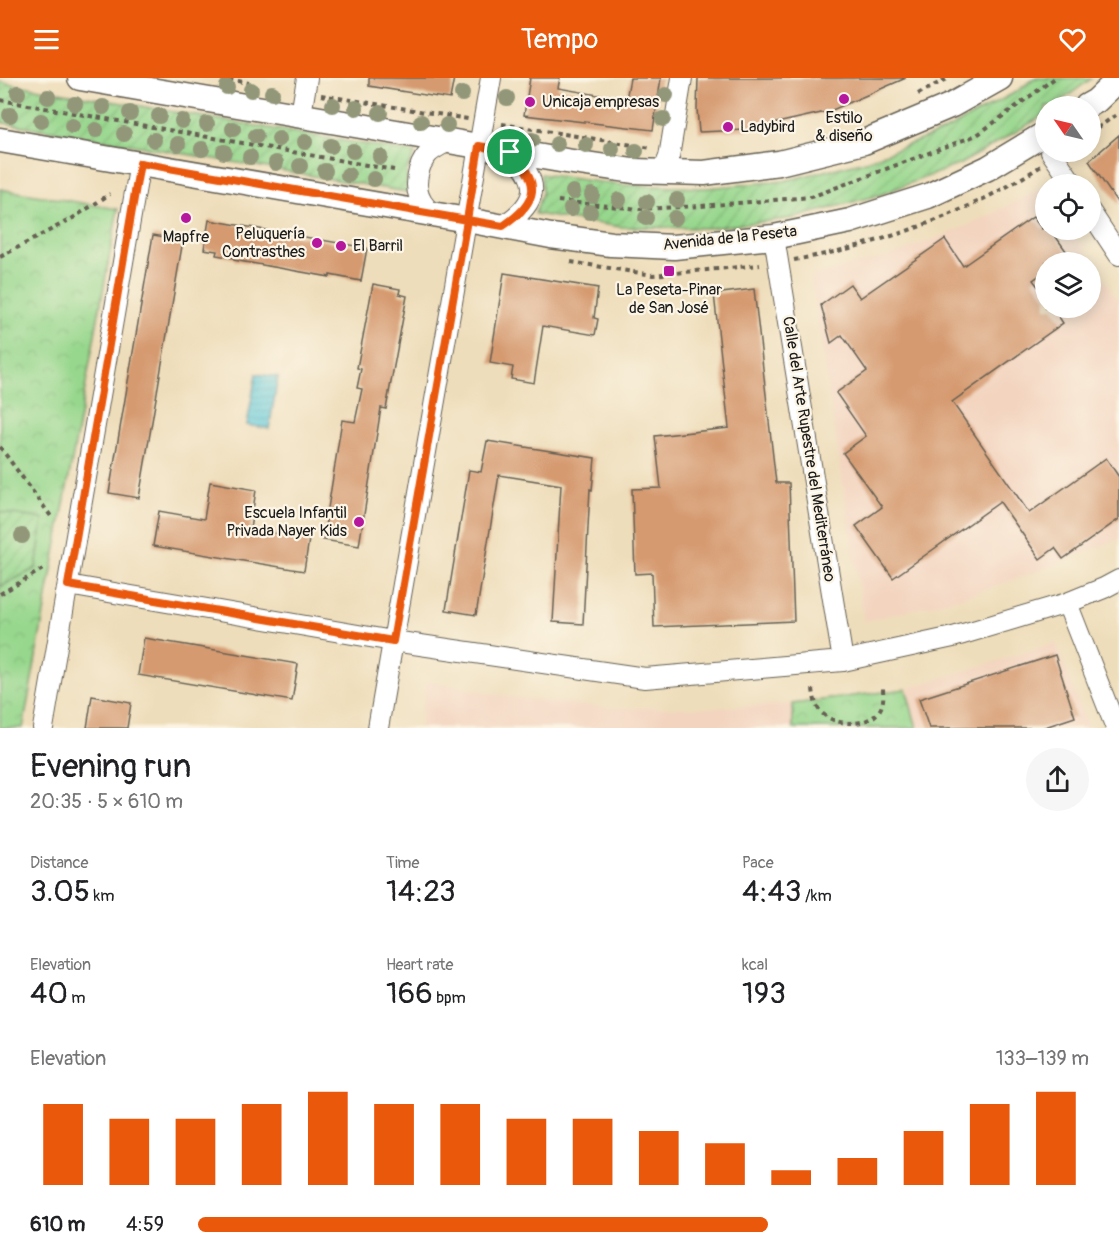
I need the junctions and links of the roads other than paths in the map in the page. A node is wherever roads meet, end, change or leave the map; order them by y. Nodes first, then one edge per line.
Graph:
1 (80, 78) edge
2 (491, 78) edge
3 (682, 78) edge
4 (1000, 78) edge
5 (1119, 79) edge
6 (304, 95) edge
7 (1101, 96) edge
8 (0, 140) edge
9 (448, 141) junction
10 (479, 146) junction
11 (1035, 146) edge
12 (510, 152) junction
13 (661, 160) junction
14 (140, 163) junction
15 (431, 214) junction
16 (467, 220) junction
17 (503, 226) junction
18 (1101, 228) edge
19 (774, 237) junction
20 (1119, 255) edge
21 (1119, 580) edge
22 (68, 585) junction
23 (1067, 603) junction
24 (393, 641) junction
25 (843, 661) junction
26 (44, 728) edge
27 (378, 728) edge
28 (1116, 728) edge

1 - 6 street
2 - 10 street
3 - 13 street
4 - 13 street
5 - 7 street
6 - 9 street
8 - 14 street, Avenida de la Peseta
9 - 10 street
9 - 15 street
10 - 12 street
10 - 16 street
11 - 19 street, Avenida de la Peseta
12 - 13 street
12 - 17 street
14 - 15 street, Avenida de la Peseta
14 - 22 street
15 - 16 street, Avenida de la Peseta
16 - 17 street, Avenida de la Peseta
16 - 24 street
17 - 19 street, Avenida de la Peseta
18 - 20 street
19 - 25 street, Calle del Arte Rupestre del Mediterráneo
21 - 23 street
22 - 24 street
22 - 26 street
23 - 25 street
23 - 28 street
24 - 25 street
24 - 27 street

